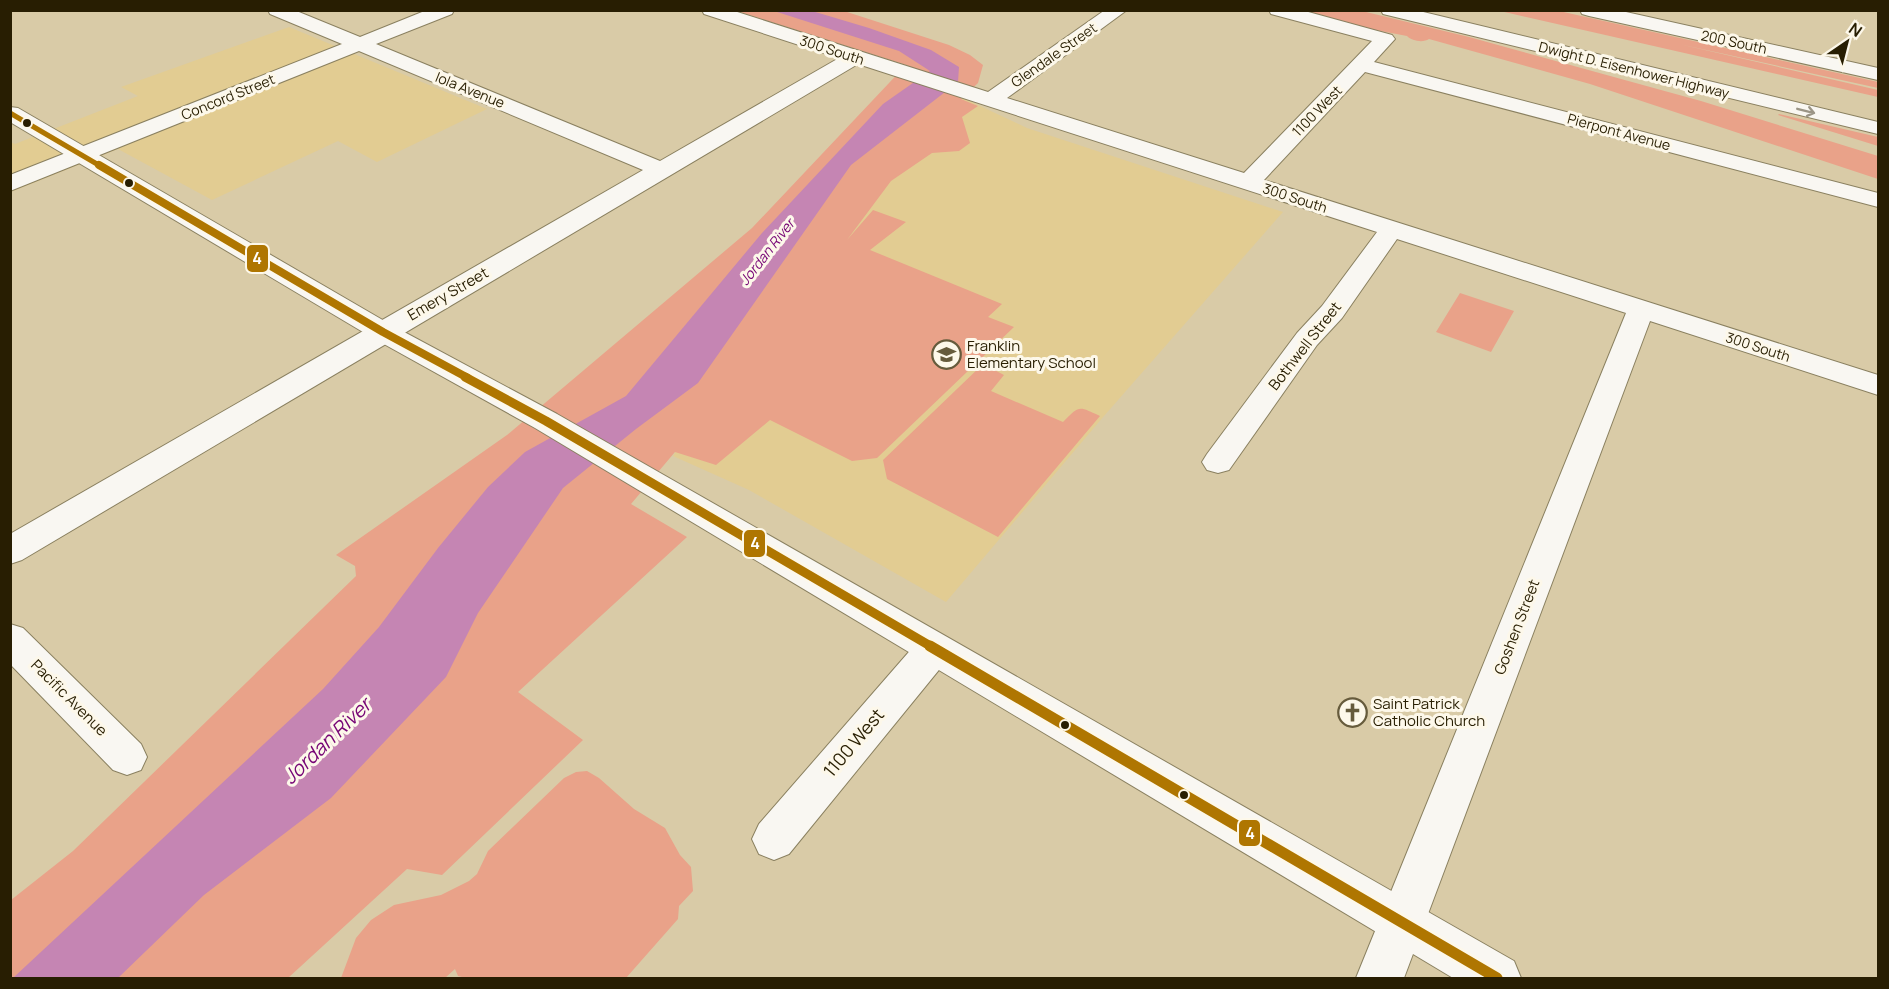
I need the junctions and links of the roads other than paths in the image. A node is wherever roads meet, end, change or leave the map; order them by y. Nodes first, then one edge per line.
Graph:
1 (277, 10) edge
2 (445, 10) edge
3 (711, 10) edge
4 (1118, 10) edge
5 (1278, 10) edge
6 (1390, 10) edge
7 (1589, 10) edge
8 (1460, 20) edge
9 (360, 45) junction
10 (855, 57) junction
11 (1360, 65) junction
12 (1878, 75) edge
13 (991, 100) junction
14 (1878, 110) edge
15 (10, 113) edge
16 (1878, 128) edge
17 (1846, 140) dead end
18 (82, 155) junction
19 (662, 170) junction
20 (1248, 183) junction
21 (10, 184) edge
22 (1878, 200) edge
23 (1392, 229) junction
24 (1641, 309) junction
25 (383, 332) junction
26 (1878, 385) edge
27 (1218, 462) dead end
28 (10, 551) edge
29 (10, 639) edge
30 (934, 649) junction
31 (127, 757) dead end
32 (774, 839) dead end
33 (1402, 923) junction
34 (1380, 978) edge
35 (1497, 978) edge

1 - 9 main road, Iola Avenue
2 - 9 main road, Concord Street
3 - 10 main road, 300 South
4 - 13 main road, Glendale Street
5 - 11 main road, 1100 West
6 - 8 main road, Dwight D. Eisenhower Highway
7 - 12 main road, 200 South
8 - 14 main road, Dwight D. Eisenhower Highway
8 -> 16 main road, Dwight D. Eisenhower Highway
8 - 17 main road
9 - 18 main road, Concord Street
9 - 19 main road, Iola Avenue
10 - 13 main road, 300 South
10 - 19 main road, Emery Street
11 - 20 main road, 1100 West
11 - 22 main road, Pierpont Avenue
13 - 20 main road, 300 South
15 - 18 main road
18 - 21 main road, Concord Street
18 - 25 main road
19 - 25 main road, Emery Street
20 - 23 main road, 300 South
23 - 24 main road, 300 South
23 - 27 main road, Bothwell Street
24 - 26 main road, 300 South
24 - 33 main road, Goshen Street
25 - 28 main road, Emery Street
25 - 30 main road
29 - 31 main road, Pacific Avenue
30 - 32 main road, 1100 West
30 - 33 main road
33 - 34 main road, Goshen Street
33 - 35 main road

